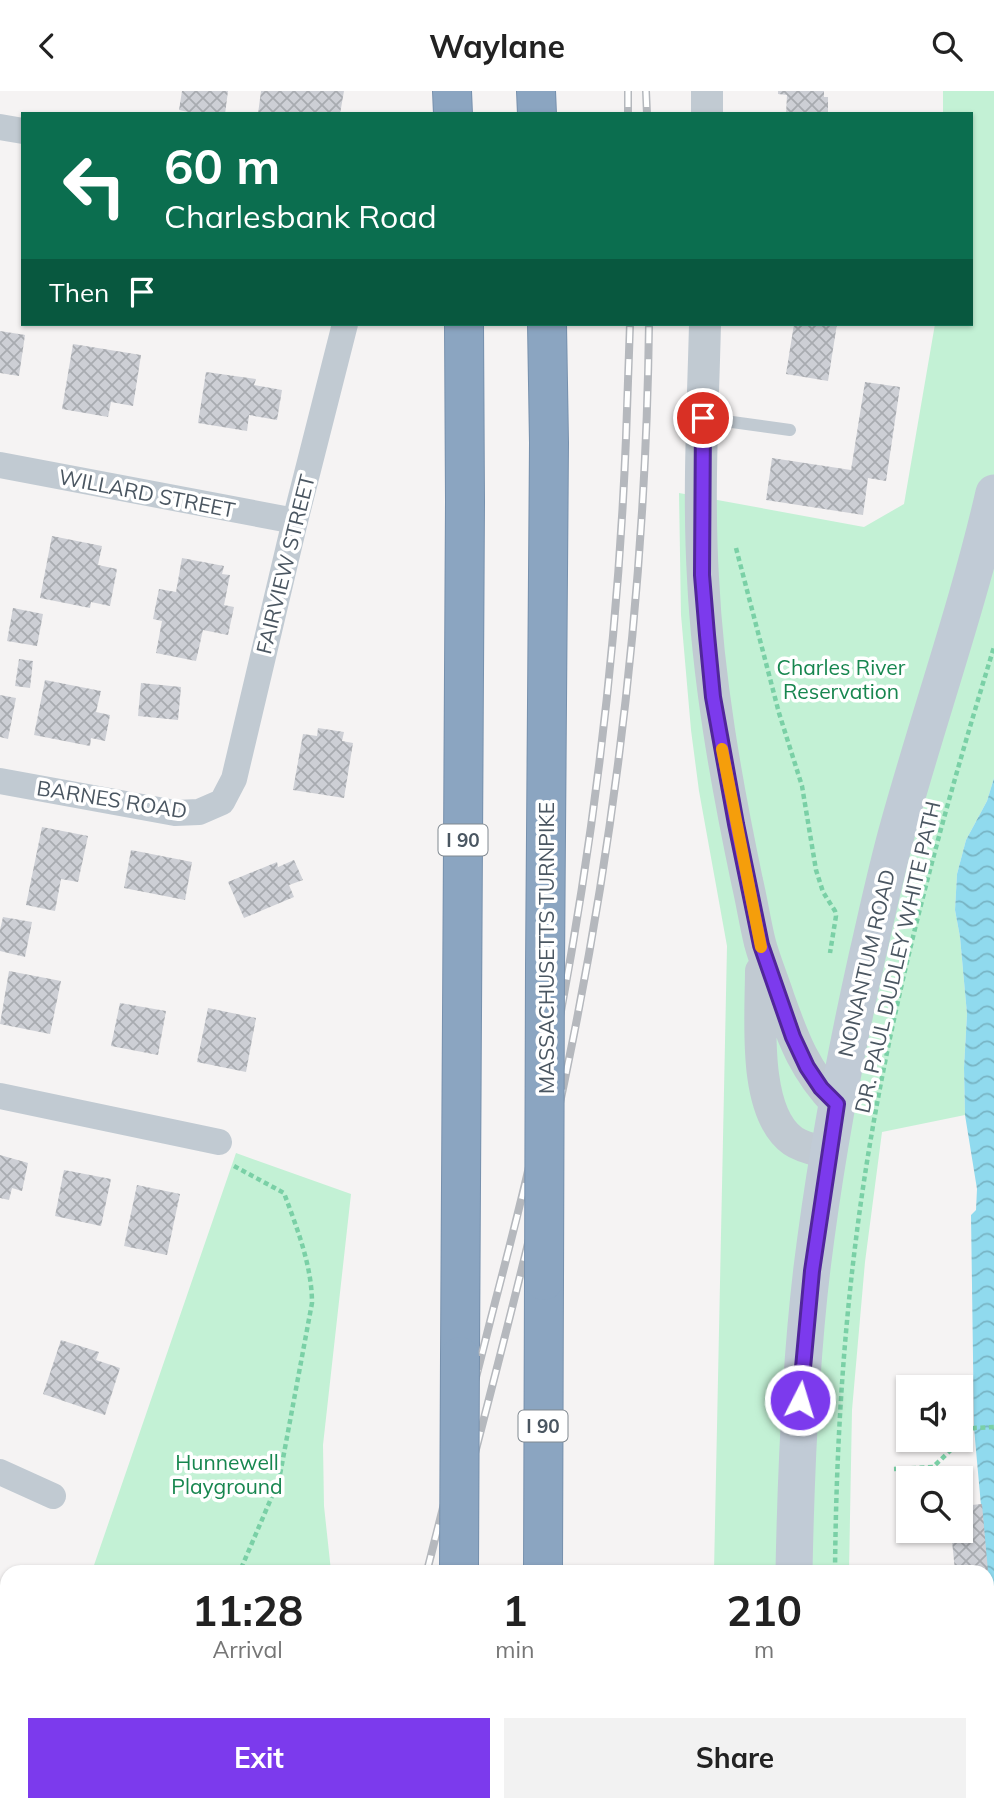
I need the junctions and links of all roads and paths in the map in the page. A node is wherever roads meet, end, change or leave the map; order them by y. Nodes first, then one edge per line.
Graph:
1 (452, 91) edge
2 (707, 91) edge
3 (453, 112) edge
4 (707, 112) edge
5 (0, 127) edge
6 (21, 131) edge
7 (344, 326) edge
8 (464, 326) edge
9 (547, 326) edge
10 (705, 326) edge
11 (703, 418) junction
12 (790, 430) dead end
13 (0, 465) edge
14 (994, 493) edge
15 (295, 521) junction
16 (734, 542) dead end
17 (994, 647) edge
18 (0, 781) edge
19 (222, 802) joint
20 (761, 945) junction
21 (829, 956) dead end
22 (0, 1096) edge
23 (837, 1104) junction
24 (226, 1153) joint
25 (828, 1153) junction
26 (994, 1427) edge
27 (894, 1469) dead end
28 (0, 1472) edge
29 (53, 1496) dead end
30 (243, 1565) edge
31 (459, 1565) edge
32 (543, 1565) edge
33 (794, 1565) edge
34 (835, 1565) edge

1 - 3 highway
2 - 4 street
5 - 6 street
7 - 15 street, FAIRVIEW STREET
8 - 31 highway, I 90, bridge
9 - 32 highway, MASSACHUSETTS TURNPIKE / I 90, bridge
10 - 11 street
11 - 12 lane
11 - 20 street
13 - 15 street, WILLARD STREET
14 - 23 main road, NONANTUM ROAD
15 - 19 street, FAIRVIEW STREET
16 - 21 path
17 - 34 path, DR. PAUL DUDLEY WHITE PATH
18 - 19 street, BARNES ROAD
20 - 23 street
20 - 25 street
22 - 24 street
23 - 25 main road, NONANTUM ROAD
24 - 30 path
25 - 33 main road, NONANTUM ROAD
26 - 27 path
28 - 29 street

